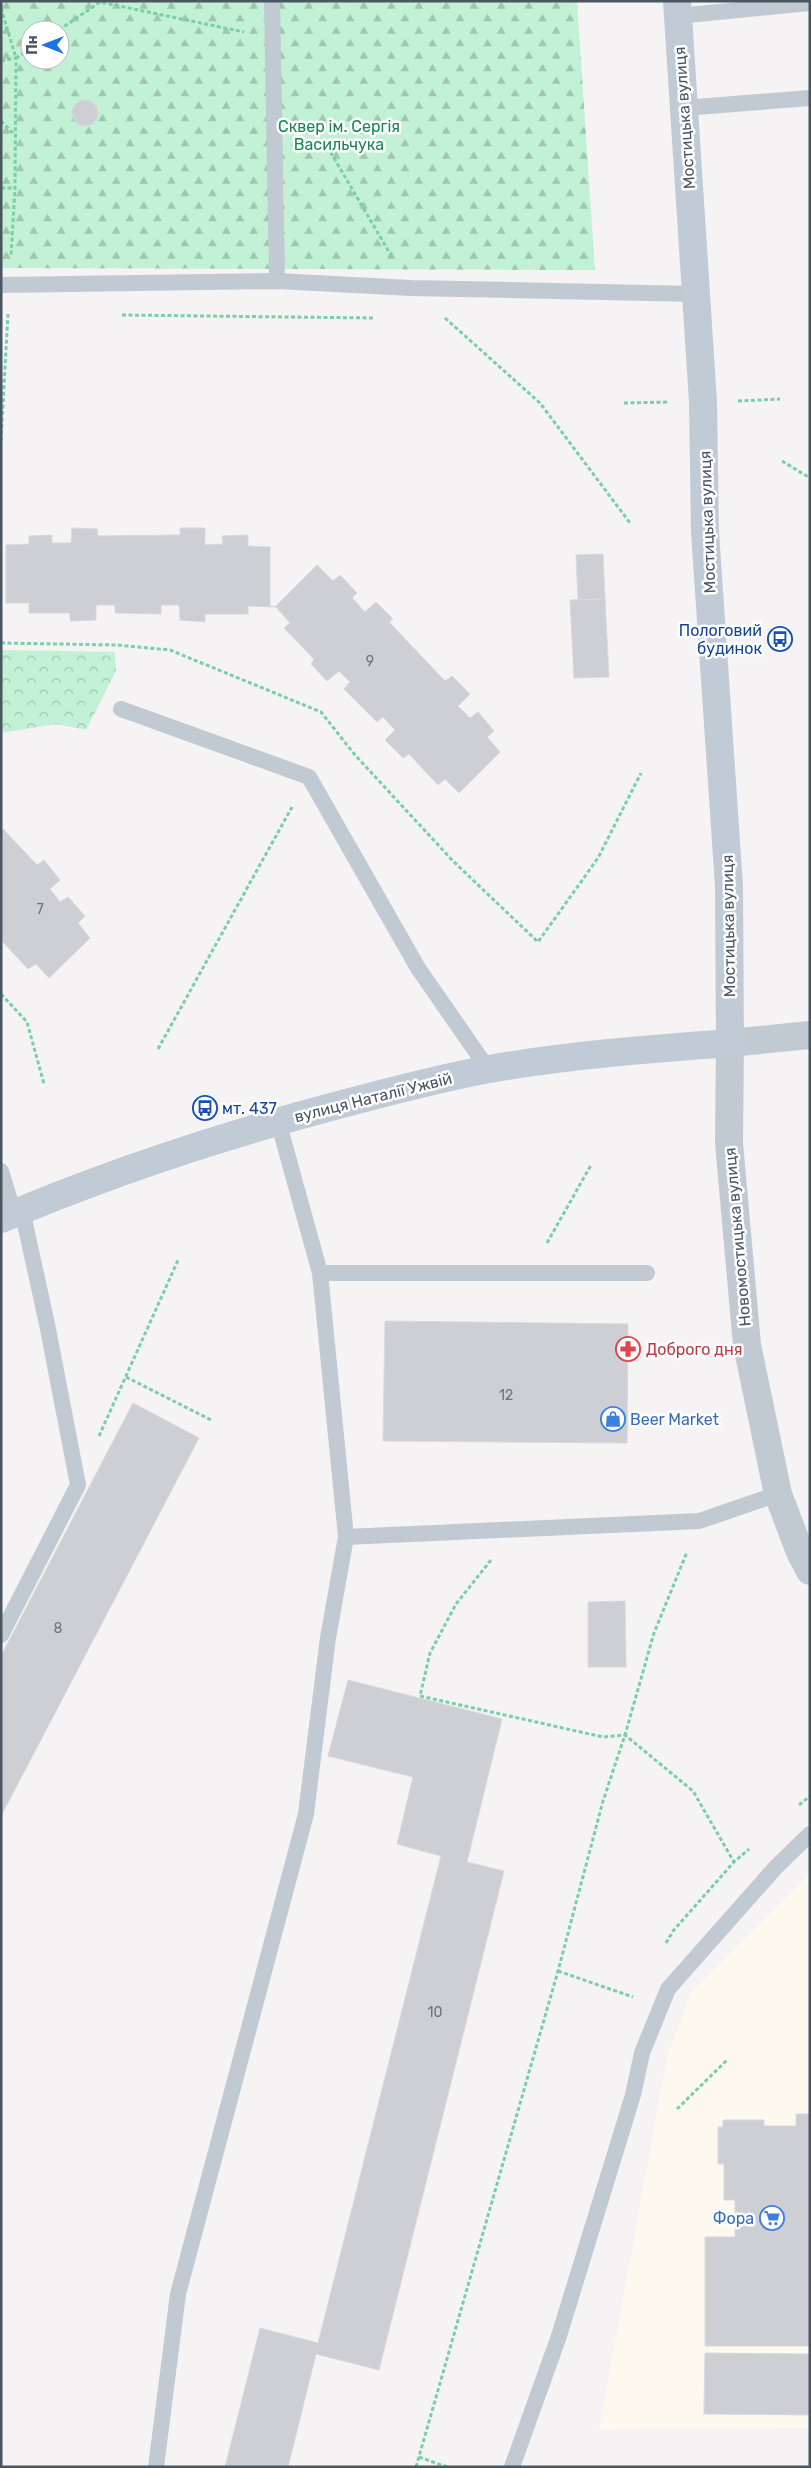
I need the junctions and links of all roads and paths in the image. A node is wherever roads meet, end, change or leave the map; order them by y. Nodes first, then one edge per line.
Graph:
1 (272, 1) edge
2 (99, 2) edge
3 (810, 3) edge
4 (1, 8) edge
5 (678, 9) edge
6 (70, 22) edge
7 (272, 39) junction
8 (20, 55) edge
9 (16, 58) junction
10 (1, 61) edge
11 (810, 98) edge
12 (683, 108) junction
13 (1, 121) edge
14 (15, 135) junction
15 (324, 141) dead end
16 (1, 188) edge
17 (15, 188) junction
18 (277, 281) junction
19 (5, 285) edge
20 (411, 288) junction
21 (696, 294) junction
22 (1, 314) edge
23 (8, 314) junction
24 (18, 314) dead end
25 (118, 315) dead end
26 (376, 318) dead end
27 (436, 319) dead end
28 (445, 319) junction
29 (455, 319) dead end
30 (1, 441) edge
31 (782, 461) dead end
32 (810, 478) edge
33 (630, 523) dead end
34 (1, 644) edge
35 (120, 709) dead end
36 (641, 773) dead end
37 (309, 777) junction
38 (1, 994) edge
39 (810, 1035) edge
40 (730, 1043) junction
41 (158, 1049) dead end
42 (488, 1069) junction
43 (44, 1084) dead end
44 (278, 1121) junction
45 (591, 1165) dead end
46 (1, 1171) edge
47 (12, 1214) edge
48 (179, 1258) dead end
49 (320, 1273) junction
50 (647, 1273) dead end
51 (528, 1274) junction
52 (126, 1377) junction
53 (213, 1421) dead end
54 (78, 1485) junction
55 (778, 1494) junction
56 (700, 1521) junction
57 (346, 1537) junction
58 (492, 1562) dead end
59 (810, 1571) edge
60 (1, 1634) edge
61 (625, 1735) junction
62 (810, 1834) edge
63 (734, 1862) dead end
64 (558, 1972) junction
65 (643, 2000) dead end
66 (727, 2060) dead end
67 (677, 2109) dead end
68 (419, 2457) junction
69 (156, 2467) edge
70 (416, 2467) edge
71 (446, 2467) edge
72 (512, 2467) edge

1 - 7 lane
2 - 6 path
2 - 7 path
3 - 5 lane
4 - 9 path
5 - 12 street, Мостицька вулиця
7 - 18 lane
8 - 9 path
9 - 10 path
9 - 14 path
11 - 12 lane
12 - 21 street, Мостицька вулиця
13 - 14 path
14 - 17 path
15 - 20 path
16 - 17 path
17 - 19 path
18 - 19 lane
18 - 20 lane
19 - 23 path
20 - 21 lane
20 - 28 path
21 - 40 street, Мостицька вулиця
22 - 23 path
23 - 24 path
23 - 30 path
25 - 26 path
27 - 28 path
28 - 29 path
28 - 33 path
31 - 32 path
34 - 36 path
35 - 37 lane
37 - 41 path
37 - 42 lane
38 - 43 path
39 - 40 street
40 - 42 street, вулиця Наталії Ужвій
40 - 55 street, Новомостицька вулиця
42 - 44 street, вулиця Наталії Ужвій
44 - 47 street, вулиця Наталії Ужвій
44 - 49 lane
45 - 51 path
46 - 47 lane
47 - 54 lane
48 - 52 path
49 - 51 lane
49 - 57 lane
50 - 51 lane
52 - 53 path
52 - 54 path
54 - 60 lane
55 - 56 lane
55 - 59 street, Новомостицька вулиця
56 - 57 lane
56 - 61 path
57 - 69 lane
58 - 61 path
61 - 63 path
61 - 64 path
62 - 72 lane
64 - 65 path
64 - 68 path
66 - 67 path
68 - 70 path
68 - 71 path

